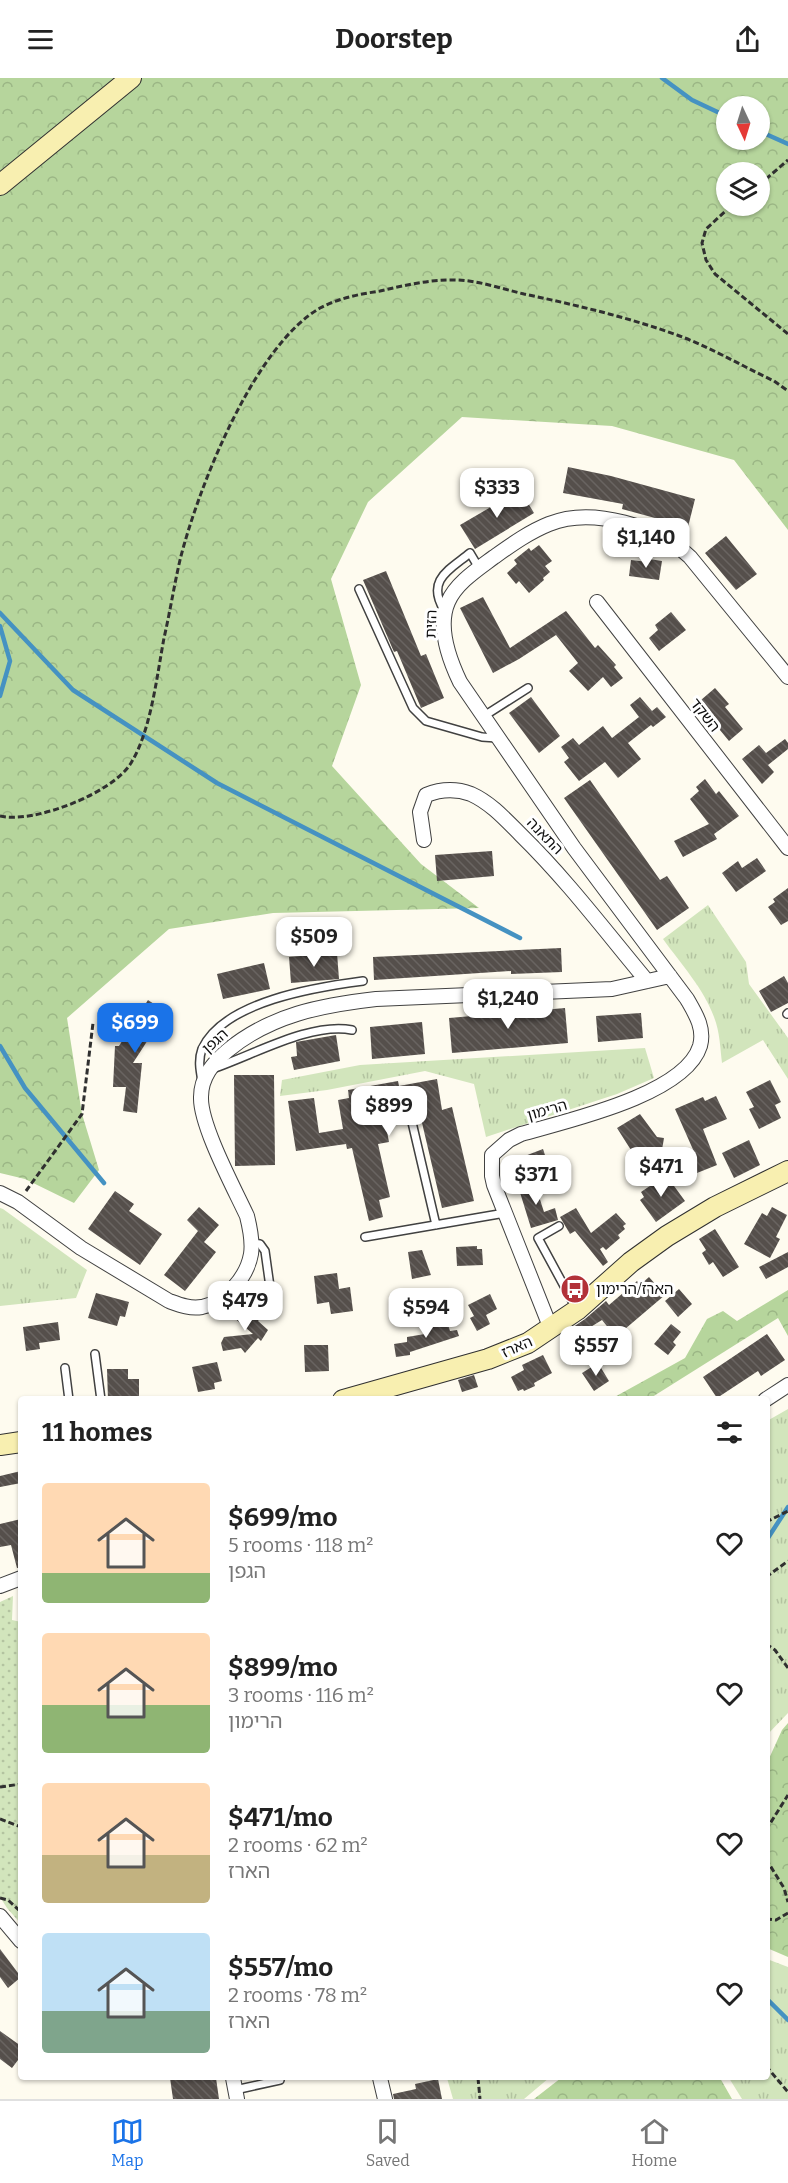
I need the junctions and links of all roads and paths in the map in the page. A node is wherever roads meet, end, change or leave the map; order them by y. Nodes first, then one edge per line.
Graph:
1 (131, 78) edge
2 (788, 160) edge
3 (770, 176) edge
4 (0, 185) edge
5 (720, 216) edge
6 (788, 334) edge
7 (788, 391) edge
8 (479, 568) junction
9 (359, 589) dead end
10 (597, 602) dead end
11 (445, 612) junction
12 (788, 677) edge
13 (528, 688) dead end
14 (484, 717) junction
15 (499, 739) junction
16 (0, 816) edge
17 (424, 840) dead end
18 (788, 848) edge
19 (670, 976) junction
20 (363, 981) dead end
21 (648, 981) junction
22 (93, 1023) dead end
23 (352, 1030) dead end
24 (205, 1077) junction
25 (411, 1118) dead end
26 (783, 1176) edge
27 (0, 1193) edge
28 (18, 1202) junction
29 (505, 1213) junction
30 (436, 1225) junction
31 (559, 1226) dead end
32 (365, 1237) dead end
33 (251, 1243) junction
34 (271, 1294) dead end
35 (577, 1310) junction
36 (551, 1329) junction
37 (95, 1354) dead end
38 (65, 1368) dead end
39 (788, 1385) edge
40 (68, 1396) edge
41 (100, 1396) edge
42 (358, 1396) edge
43 (770, 1397) edge
44 (18, 1442) edge
45 (0, 1445) edge
46 (788, 1511) edge
47 (770, 1520) edge
48 (788, 1560) edge
49 (770, 1574) edge
50 (18, 1579) edge
51 (0, 1586) edge
52 (770, 1647) edge
53 (788, 1668) edge
54 (18, 1784) edge
55 (0, 1787) edge
56 (788, 1795) edge
57 (0, 1819) edge
58 (770, 1824) edge
59 (18, 1826) edge
60 (770, 1865) edge
61 (0, 1898) edge
62 (788, 1902) edge
63 (18, 1909) edge
64 (788, 1914) edge
65 (0, 1916) edge
66 (770, 1919) edge
67 (18, 1937) edge
68 (770, 2071) edge
69 (280, 2080) dead end
70 (380, 2080) edge
71 (478, 2080) edge
72 (235, 2089) edge
73 (788, 2093) edge
74 (385, 2099) edge
75 (480, 2099) edge
76 (787, 2099) edge

1 - 4 street
2 - 3 path
5 - 6 path
7 - 16 path
8 - 11 street, הזית
8 - 11 lane
8 - 12 street, הזית
9 - 15 lane
10 - 18 street, השקד
11 - 14 street, הזית
13 - 14 lane
14 - 15 street, הזית
15 - 19 street, הזית
17 - 21 street, התאנה
19 - 21 street, הגפן
19 - 29 street, הרימון
20 - 24 lane
21 - 24 street, הגפן
22 - 28 path
23 - 24 lane
24 - 33 street
25 - 30 lane
26 - 35 street, הארז
27 - 28 street
28 - 33 street
29 - 30 lane
29 - 36 street, הרימון
30 - 32 lane
31 - 35 lane
33 - 34 lane
35 - 36 street, הארז
36 - 42 street, הארז
37 - 41 lane
38 - 40 lane
39 - 43 street
44 - 45 street
46 - 47 path
48 - 49 path
50 - 51 street
52 - 53 path
54 - 55 path
56 - 58 path
57 - 59 path
60 - 62 path
61 - 63 path
64 - 66 path
65 - 67 street
68 - 73 path
69 - 72 lane
70 - 74 street
71 - 75 path
73 - 76 path

